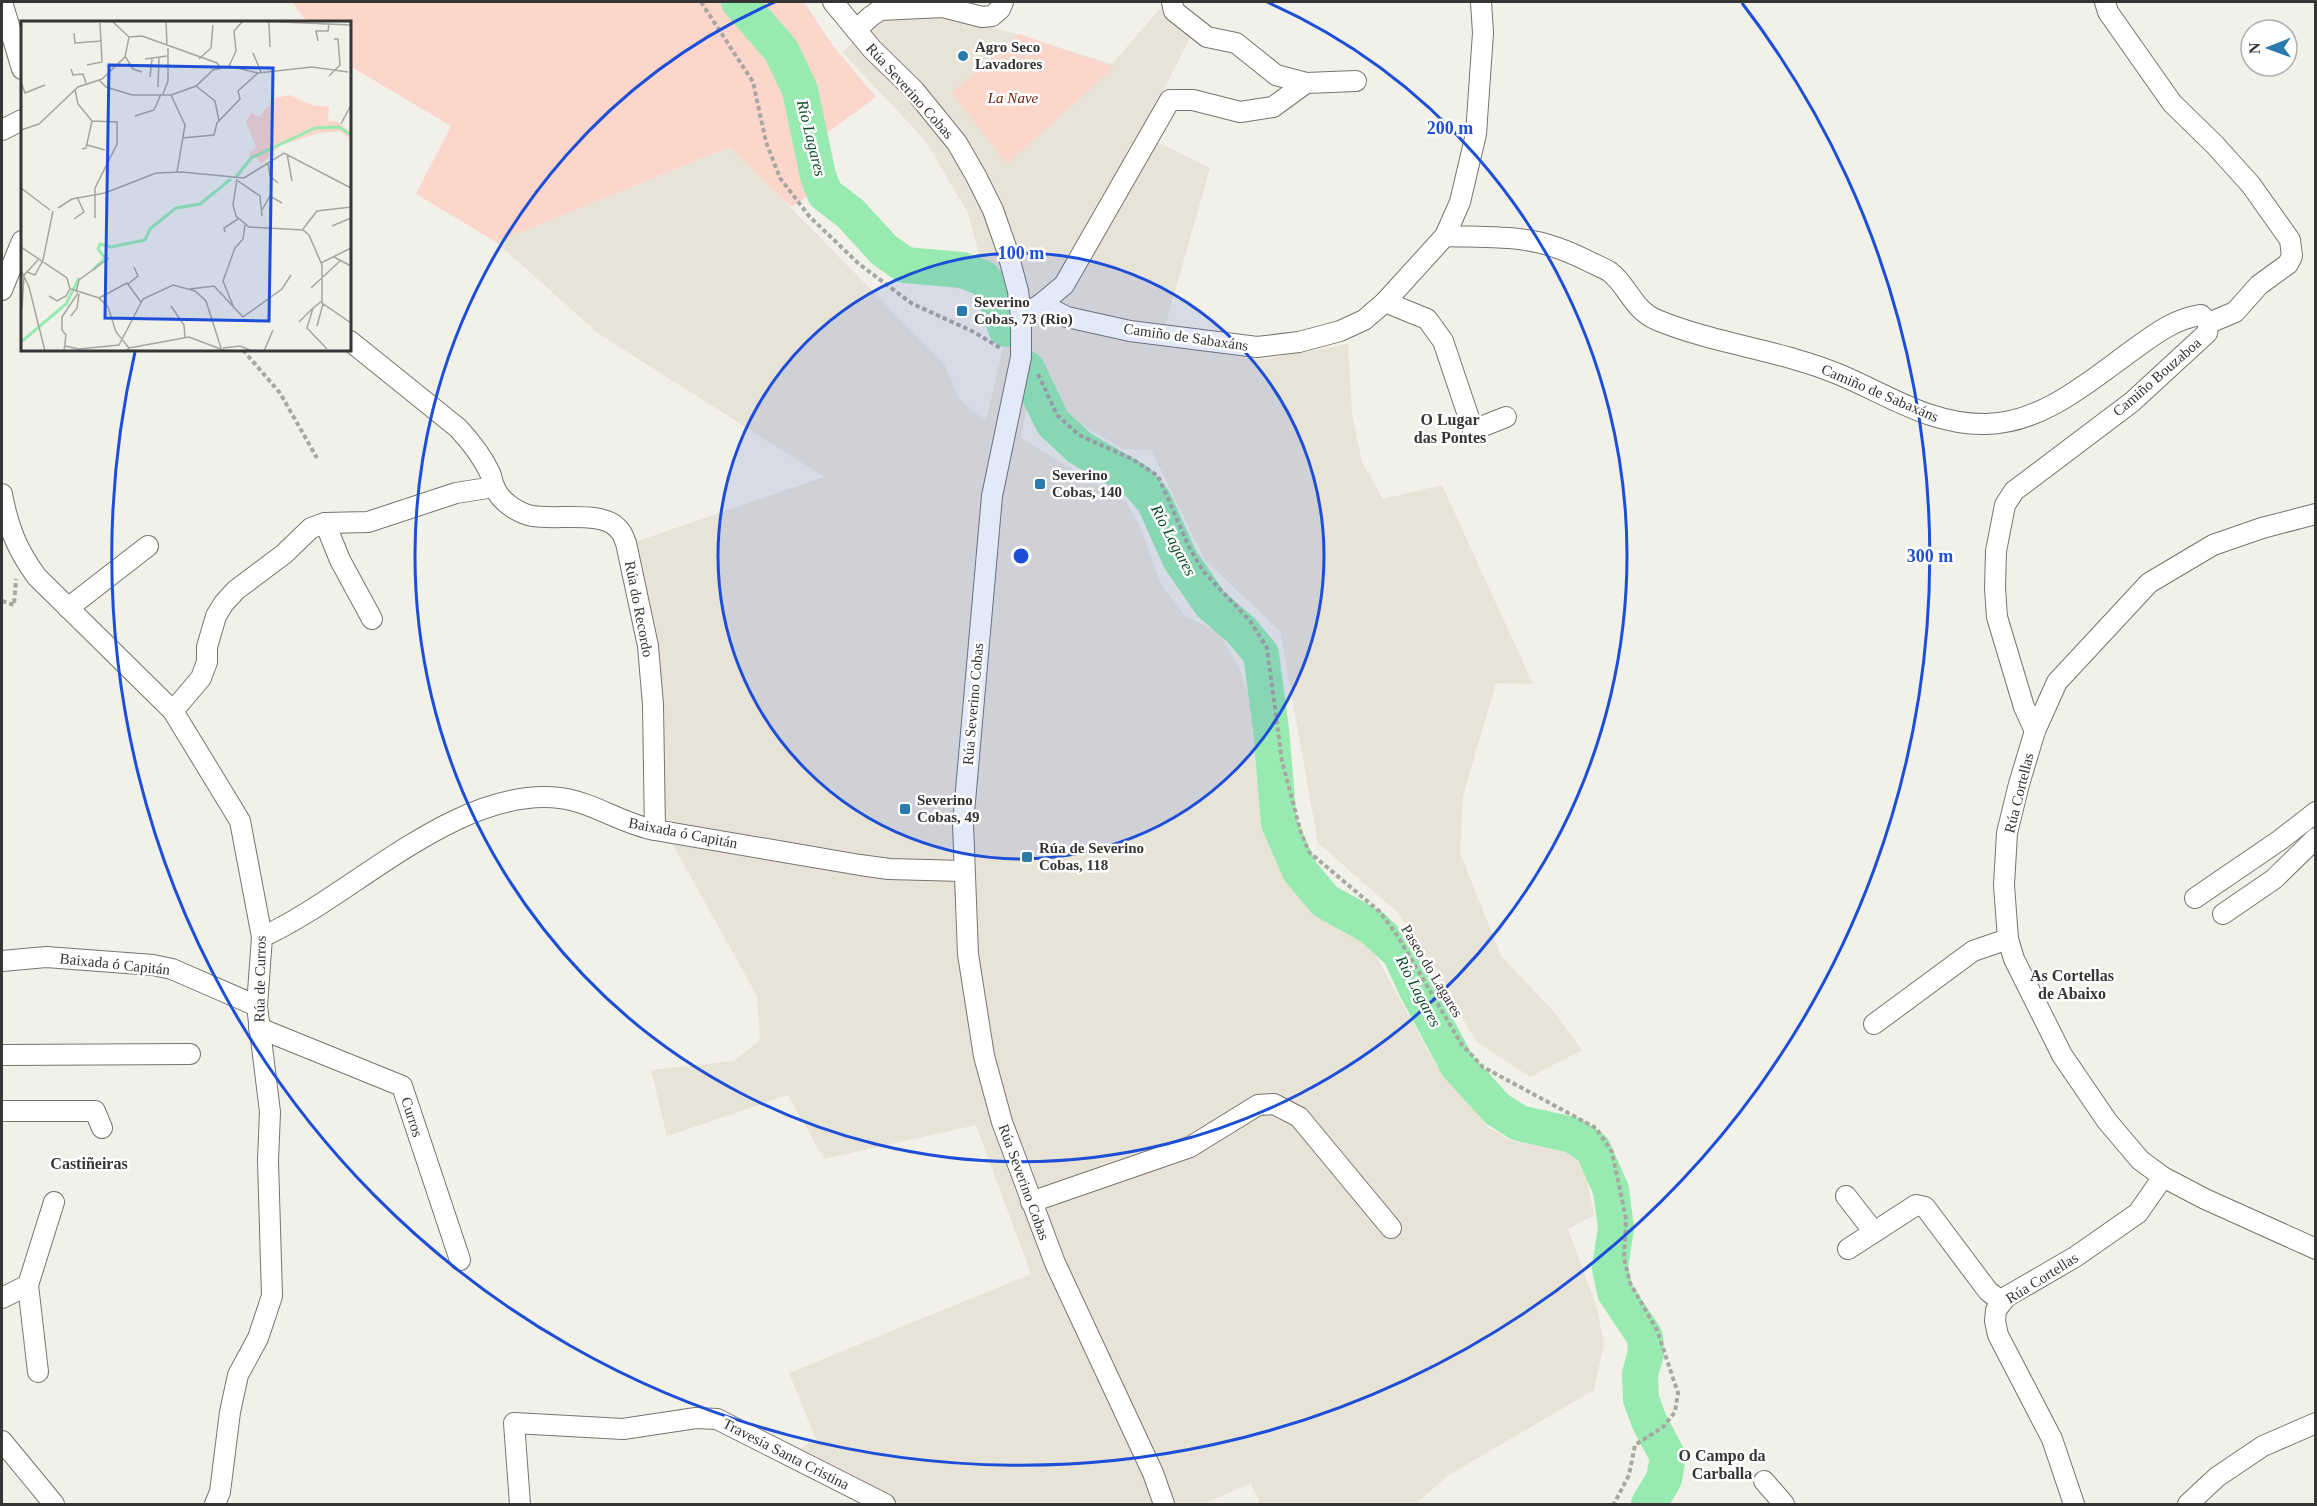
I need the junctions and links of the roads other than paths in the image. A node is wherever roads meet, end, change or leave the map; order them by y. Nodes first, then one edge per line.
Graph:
1 (2, 2) edge
2 (833, 2) edge
3 (1003, 2) edge
4 (1172, 2) edge
5 (1481, 2) edge
6 (2105, 2) edge
7 (856, 30) junction
8 (21, 66) edge
9 (1356, 81) dead end
10 (1306, 82) junction
11 (21, 120) edge
12 (2, 130) edge
13 (1445, 236) junction
14 (21, 243) edge
15 (2, 290) edge
16 (1385, 302) junction
17 (1041, 304) junction
18 (1021, 317) junction
19 (2209, 323) junction
20 (351, 343) edge
21 (1506, 417) dead end
22 (494, 487) junction
23 (2, 494) edge
24 (2316, 514) edge
25 (325, 523) junction
26 (148, 546) dead end
27 (68, 608) junction
28 (372, 619) dead end
29 (173, 711) junction
30 (2035, 731) junction
31 (2316, 812) edge
32 (655, 830) junction
33 (2316, 838) edge
34 (963, 871) junction
35 (2195, 898) dead end
36 (2223, 914) dead end
37 (262, 937) junction
38 (2008, 939) junction
39 (2, 961) edge
40 (257, 1006) junction
41 (1874, 1024) dead end
42 (259, 1029) junction
43 (2, 1054) edge
44 (190, 1054) dead end
45 (2, 1111) edge
46 (102, 1128) dead end
47 (2163, 1177) junction
48 (1846, 1196) dead end
49 (54, 1202) dead end
50 (1031, 1202) junction
51 (1391, 1228) dead end
52 (1874, 1232) junction
53 (1848, 1249) dead end
54 (2316, 1249) edge
55 (460, 1260) dead end
56 (28, 1285) junction
57 (2, 1298) edge
58 (2002, 1302) junction
59 (38, 1372) dead end
60 (2316, 1423) edge
61 (2, 1441) edge
62 (1764, 1481) dead end
63 (54, 1504) edge
64 (215, 1504) edge
65 (520, 1504) edge
66 (885, 1504) edge
67 (1164, 1504) edge
68 (1785, 1504) edge
69 (2074, 1504) edge
70 (2188, 1504) edge

1 - 8 street
2 - 7 street, Rúa Severino Cobas
3 - 7 street
4 - 10 street
5 - 13 street, Camiño de Sabaxáns
6 - 19 street, Camiño Bouzaboa
7 - 18 street, Rúa Severino Cobas
9 - 10 street
10 - 17 street
11 - 12 street
13 - 16 street, Camiño de Sabaxáns
13 - 19 street, Camiño de Sabaxáns
14 - 15 street
16 - 17 street, Camiño de Sabaxáns
16 - 21 street
17 - 18 street
18 - 34 street, Rúa Severino Cobas
19 - 30 street, Camiño Bouzaboa
20 - 22 street, Rúa do Recordo
22 - 25 street
22 - 32 street, Rúa do Recordo
23 - 27 street, Rúa de Curros
24 - 30 street, Rúa Cortellas
25 - 28 street
25 - 29 street
26 - 27 street
27 - 29 street, Rúa de Curros
29 - 37 street, Rúa de Curros
30 - 38 street, Rúa Cortellas
31 - 35 street
32 - 34 street, Baixada ó Capitán
32 - 37 street, Baixada ó Capitán
33 - 36 street
34 - 50 street, Rúa Severino Cobas
37 - 40 street, Rúa de Curros
38 - 41 street
38 - 47 street, Rúa Cortellas
39 - 40 street, Baixada ó Capitán
40 - 42 street, Rúa de Curros
42 - 55 street, Curros
42 - 64 street, Rúa de Curros
43 - 44 street
45 - 46 street
47 - 54 street, Rúa Cortellas
47 - 58 street, Rúa Cortellas
48 - 52 street
49 - 56 street
50 - 51 street
50 - 67 street, Rúa Severino Cobas
52 - 53 street
52 - 58 street
56 - 57 street
56 - 59 street
58 - 69 street, Rúa Cortellas
60 - 70 street
61 - 63 street
62 - 68 street
65 - 66 street, Travesía Santa Cristina

